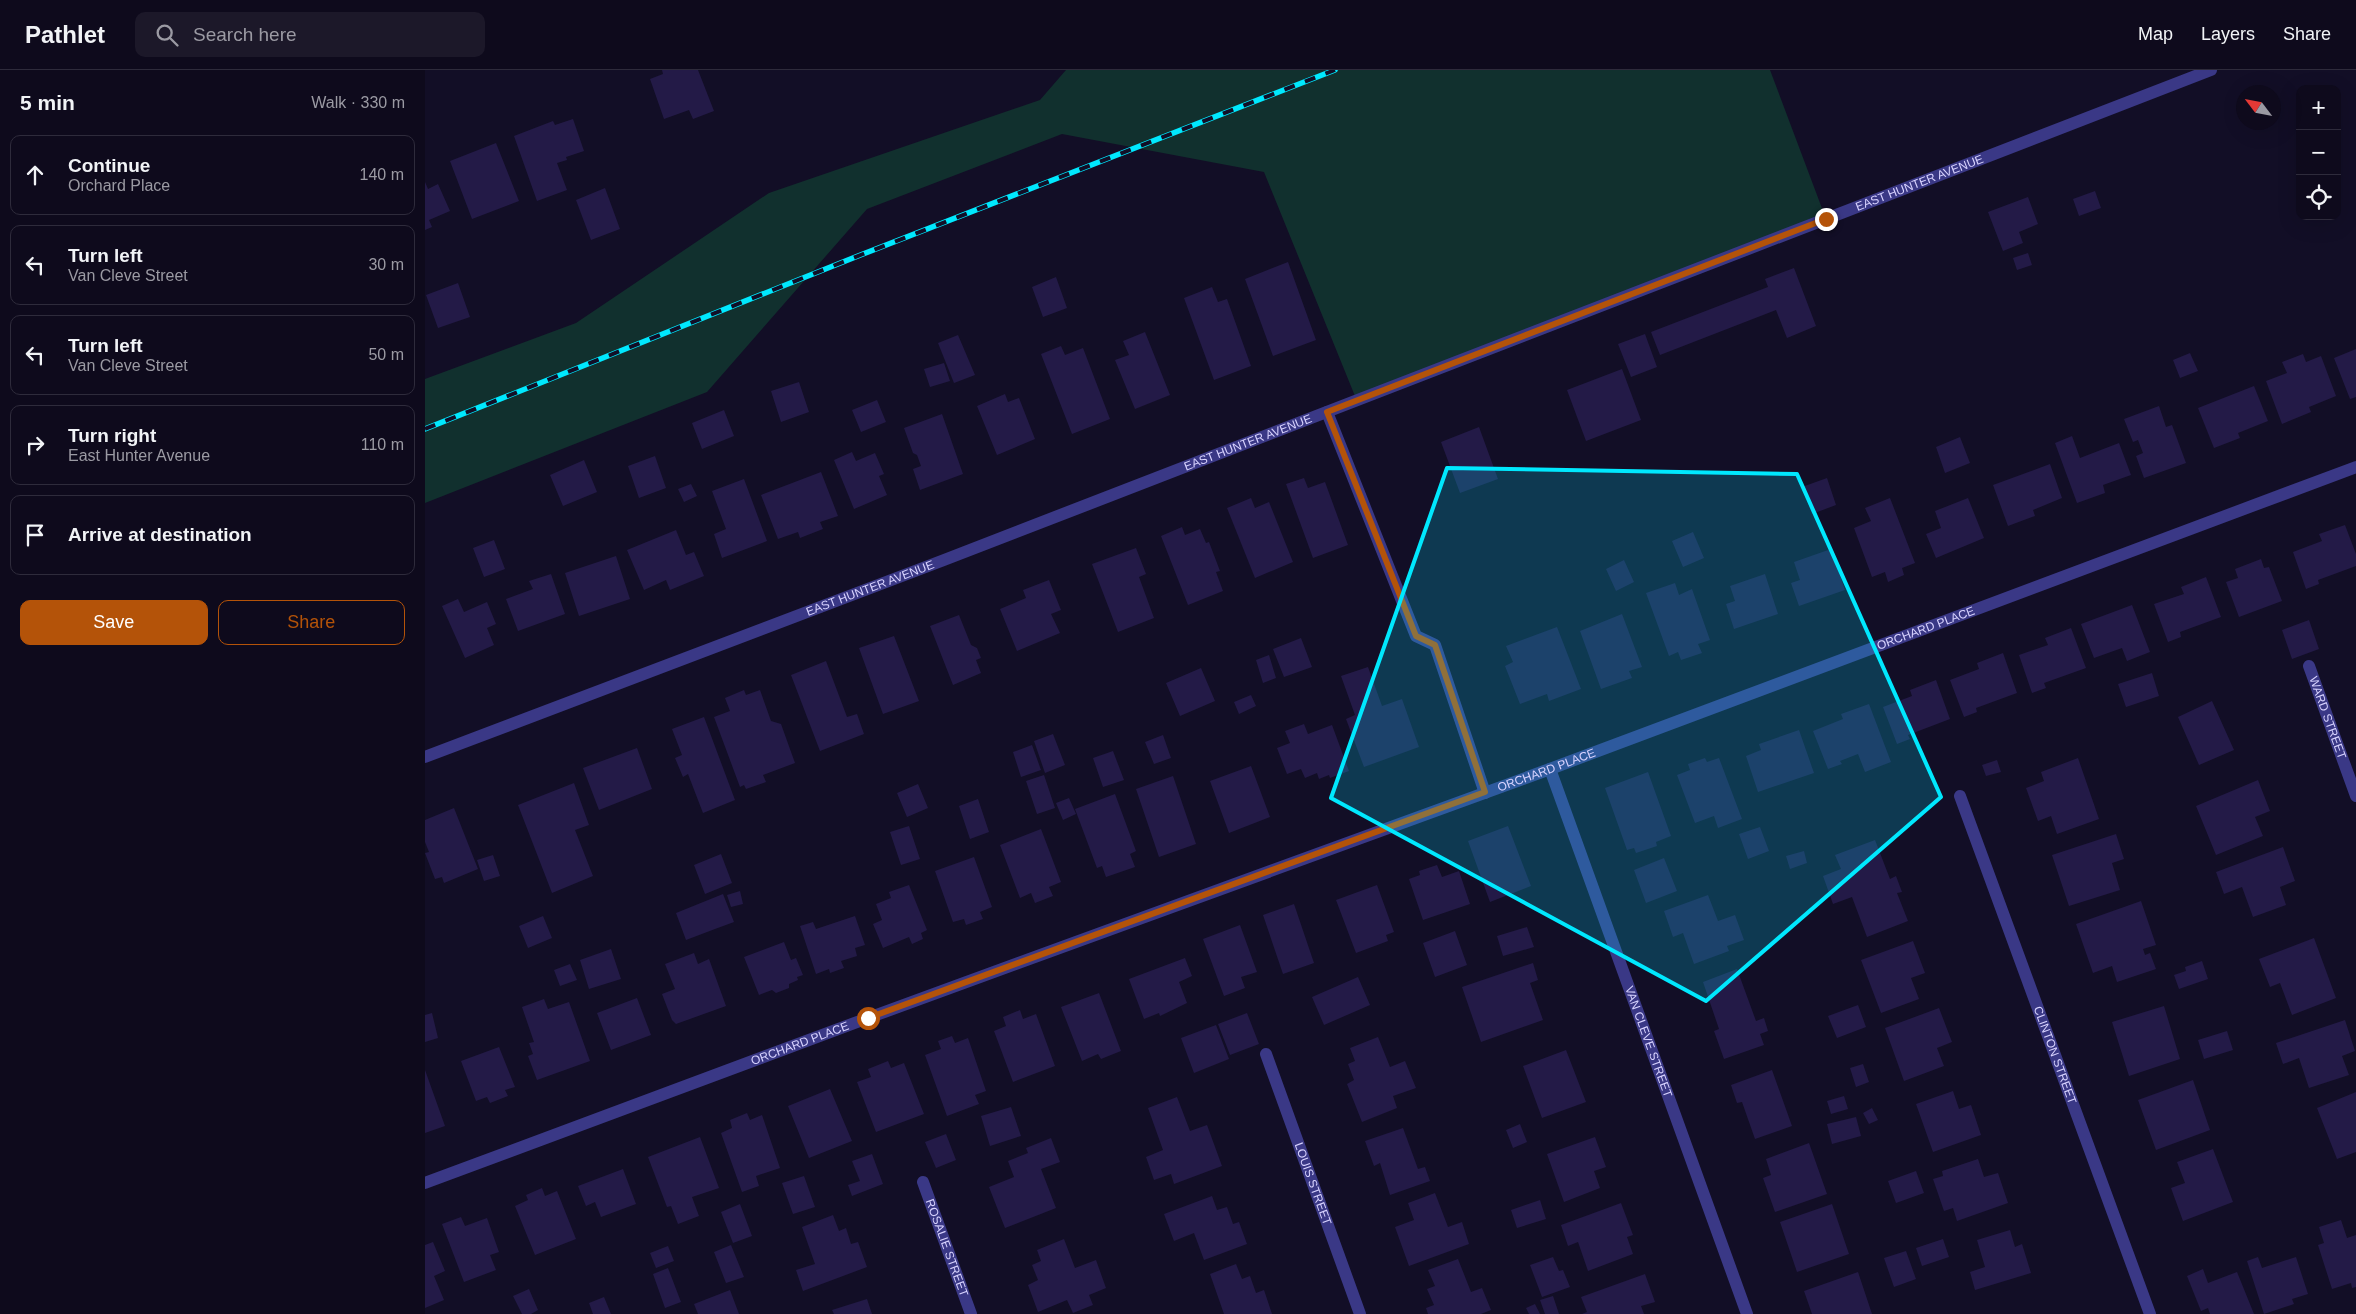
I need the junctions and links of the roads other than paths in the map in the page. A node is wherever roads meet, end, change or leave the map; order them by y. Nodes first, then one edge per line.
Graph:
1 (2211, 70) edge
2 (1327, 412) junction
3 (2356, 467) edge
4 (2309, 666) dead end
5 (425, 757) edge
6 (1550, 769) junction
7 (1485, 792) junction
8 (1960, 796) dead end
9 (2356, 796) edge
10 (1266, 1054) dead end
11 (923, 1182) dead end
12 (425, 1183) edge
13 (971, 1314) edge
14 (1360, 1314) edge
15 (1747, 1314) edge
16 (2150, 1314) edge

1 - 2 street, EAST HUNTER AVENUE
2 - 5 street, EAST HUNTER AVENUE
2 - 7 street
3 - 6 street, ORCHARD PLACE
4 - 9 street, WARD STREET
6 - 7 street, ORCHARD PLACE
6 - 15 street, VAN CLEVE STREET
7 - 12 street, ORCHARD PLACE
8 - 16 street, CLINTON STREET
10 - 14 street, LOUIS STREET
11 - 13 street, ROSALIE STREET

